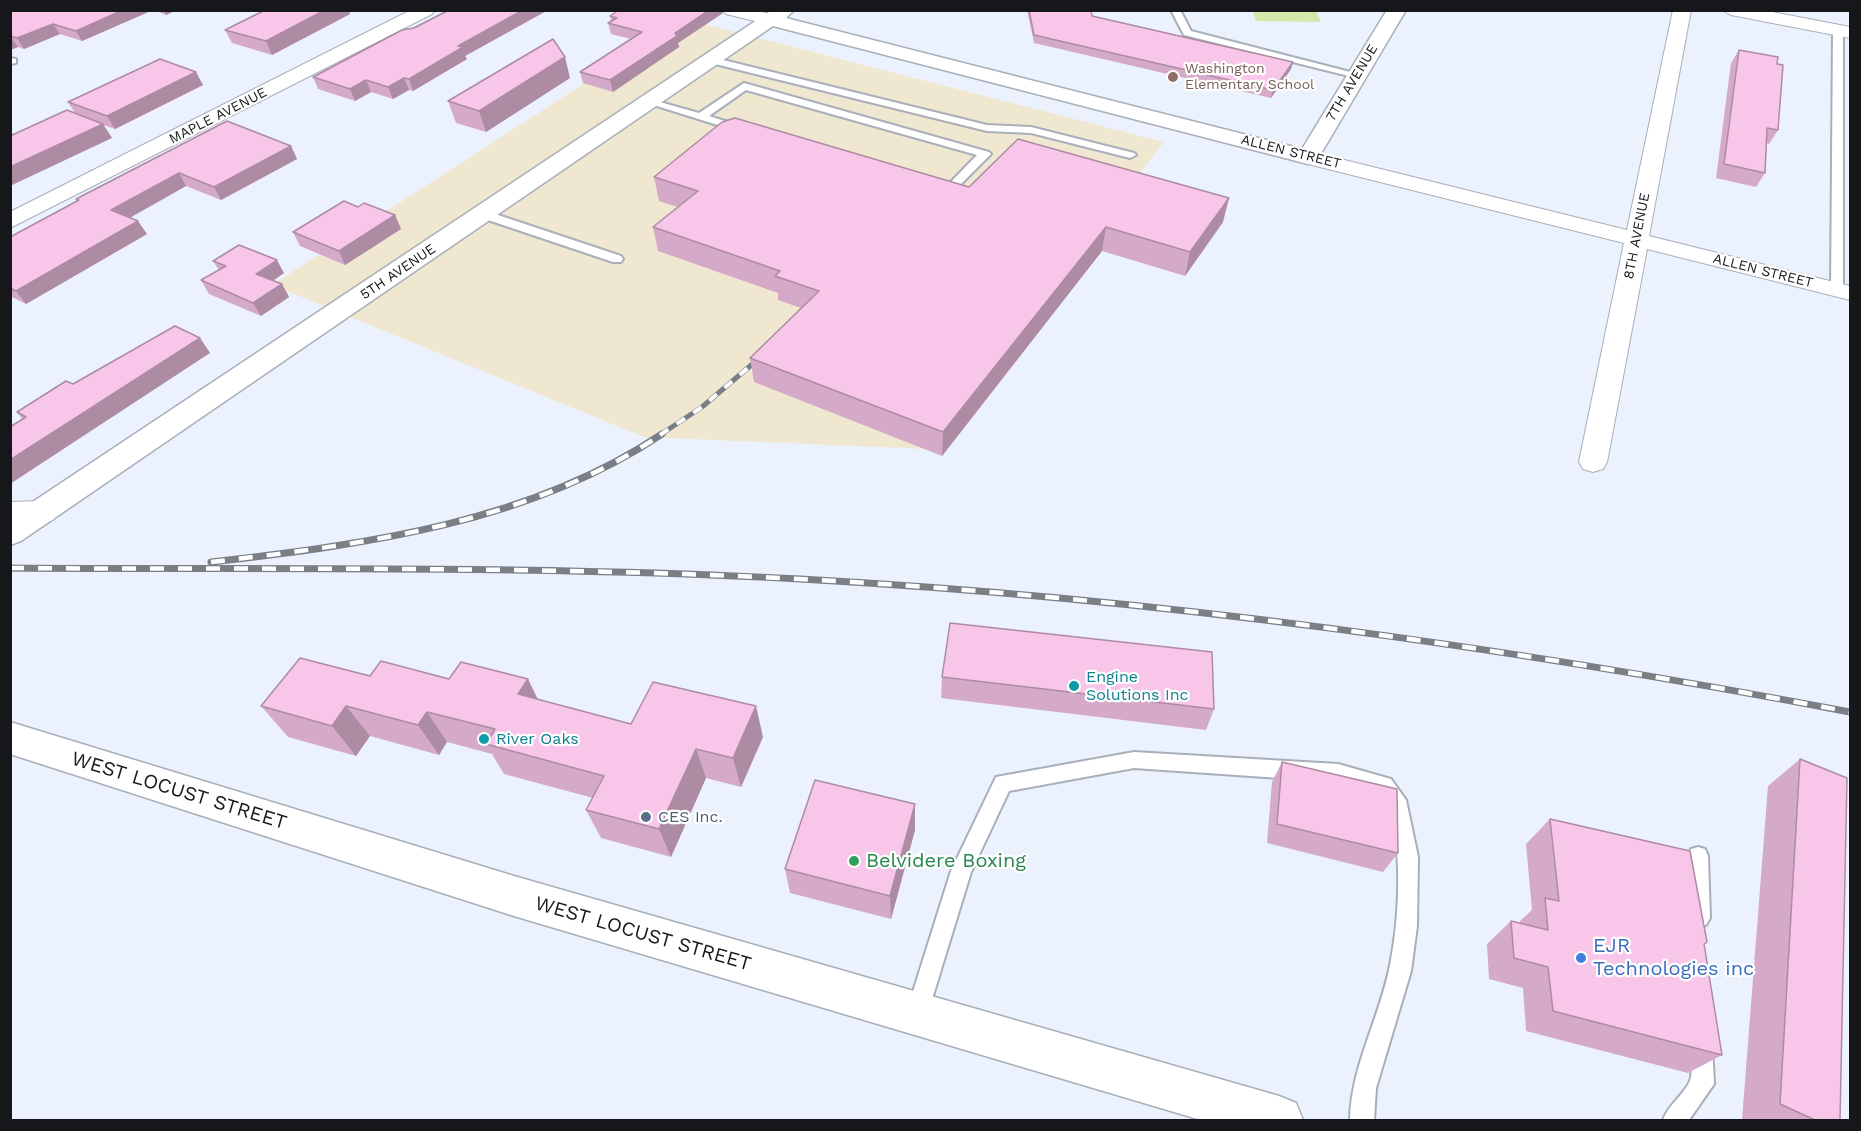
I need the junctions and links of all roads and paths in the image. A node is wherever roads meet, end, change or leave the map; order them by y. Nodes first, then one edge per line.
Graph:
1 (426, 10) edge
2 (732, 10) edge
3 (1175, 10) edge
4 (1396, 10) edge
5 (1682, 10) edge
6 (1731, 10) edge
7 (778, 15) edge
8 (1844, 32) edge
9 (711, 60) junction
10 (1357, 75) junction
11 (649, 102) junction
12 (701, 117) junction
13 (757, 134) edge
14 (1130, 155) dead end
15 (1308, 157) junction
16 (926, 184) edge
17 (483, 214) junction
18 (10, 221) edge
19 (1636, 239) junction
20 (617, 259) dead end
21 (1844, 292) edge
22 (1593, 462) dead end
23 (42, 512) junction
24 (10, 513) edge
25 (10, 533) edge
26 (10, 738) edge
27 (1698, 856) dead end
28 (1699, 936) edge
29 (917, 1014) junction
30 (1701, 1027) edge
31 (1279, 1120) edge
32 (1362, 1120) edge
33 (1675, 1120) edge

1 - 18 street, MAPLE AVENUE
2 - 7 street, ALLEN STREET
3 - 10 lane
4 - 10 street, 7TH AVENUE
5 - 19 street, 8TH AVENUE
6 - 8 street
7 - 9 street, 5TH AVENUE
7 - 15 street, ALLEN STREET
8 - 21 lane
9 - 11 street, 5TH AVENUE
9 - 14 lane
10 - 15 street, 7TH AVENUE
11 - 12 lane
11 - 17 street, 5TH AVENUE
12 - 13 lane
12 - 16 lane
15 - 19 street, ALLEN STREET
17 - 20 lane
17 - 23 street, 5TH AVENUE
19 - 21 street, ALLEN STREET
19 - 22 street, 8TH AVENUE
23 - 24 street
23 - 25 street, 5TH AVENUE
26 - 29 street, WEST LOCUST STREET
27 - 28 lane
29 - 31 street, WEST LOCUST STREET
29 - 32 lane
30 - 33 lane

